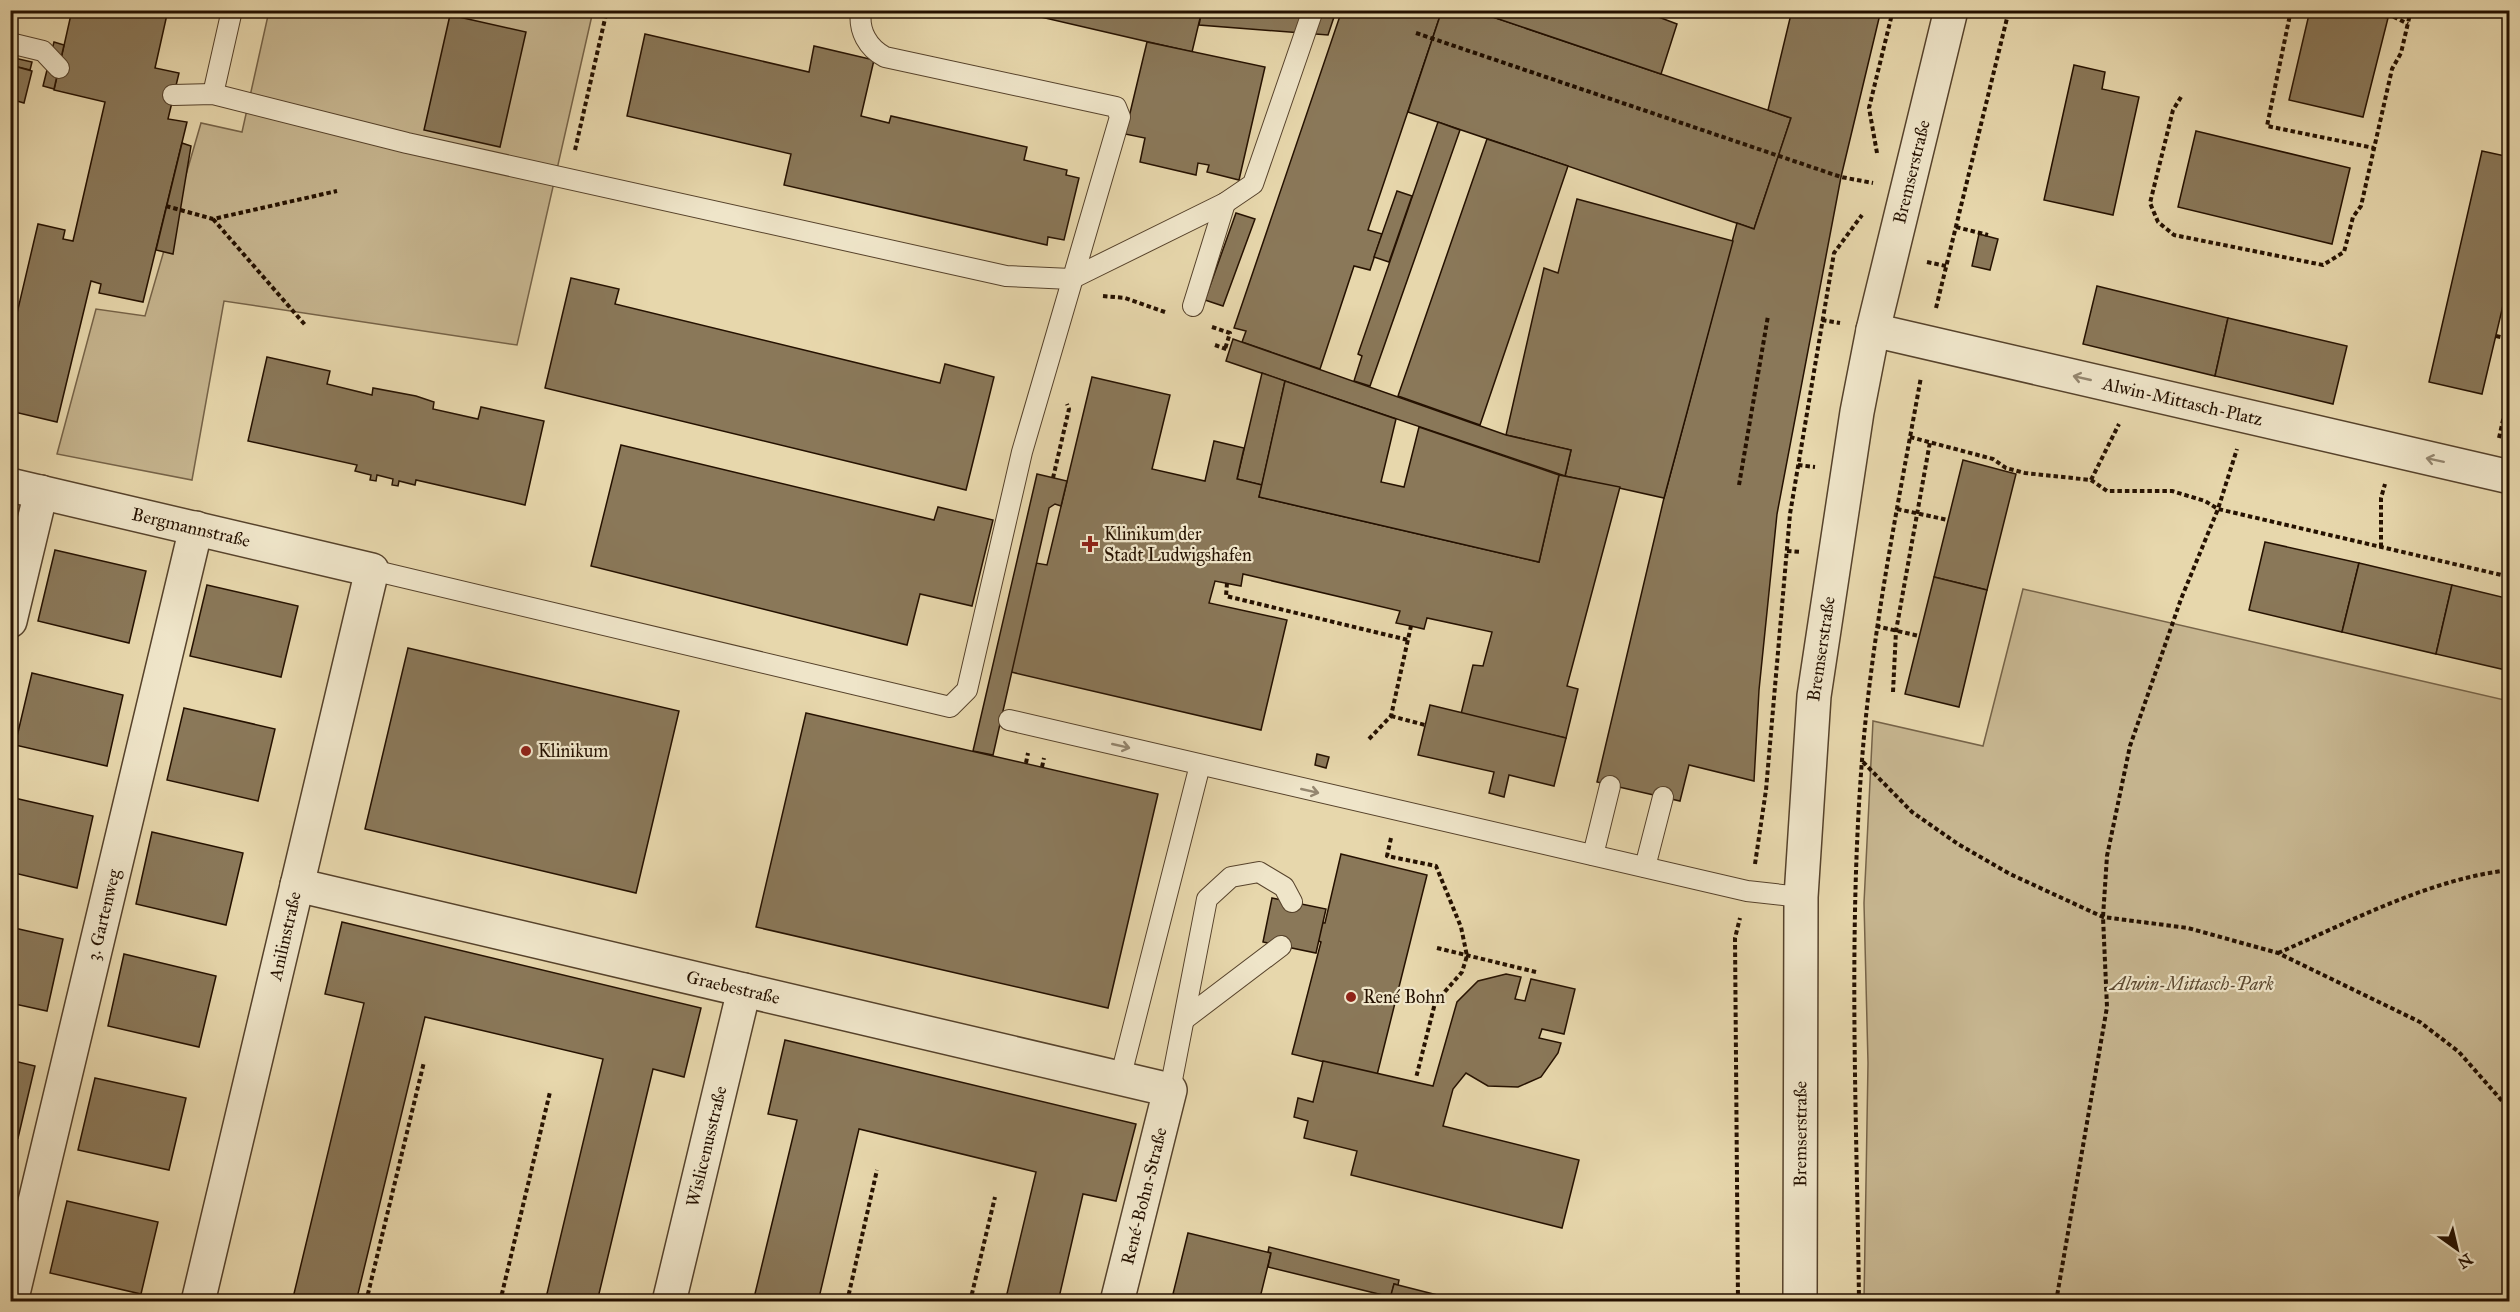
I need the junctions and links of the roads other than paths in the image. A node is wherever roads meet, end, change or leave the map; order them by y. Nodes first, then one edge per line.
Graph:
1 (232, 10) edge
2 (861, 10) edge
3 (1313, 10) edge
4 (1951, 10) edge
5 (10, 43) edge
6 (59, 68) dead end
7 (213, 94) junction
8 (173, 95) dead end
9 (1225, 204) junction
10 (1071, 279) junction
11 (1193, 306) dead end
12 (1873, 330) junction
13 (2504, 469) edge
14 (26, 489) edge
15 (196, 528) junction
16 (372, 570) junction
17 (10, 621) edge
18 (1009, 720) dead end
19 (1200, 765) junction
20 (1610, 786) dead end
21 (1663, 797) dead end
22 (1593, 855) junction
23 (1645, 867) junction
24 (297, 885) junction
25 (1801, 897) junction
26 (1292, 902) dead end
27 (1281, 946) dead end
28 (744, 990) junction
29 (1186, 1018) junction
30 (1120, 1079) junction
31 (1170, 1090) junction
32 (11, 1302) edge
33 (198, 1302) edge
34 (669, 1302) edge
35 (1118, 1302) edge
36 (1800, 1302) edge

1 - 7 lane
2 - 10 lane
3 - 9 lane
4 - 12 street, Bremserstraße
5 - 6 lane
7 - 8 lane
7 - 10 lane
9 - 10 lane
9 - 11 lane
10 - 16 lane
13 -> 12 street, Alwin-Mittasch-Platz
12 - 25 street, Bremserstraße
14 - 15 street, Bergmannstraße
14 - 17 street
15 - 16 street, Bergmannstraße
15 - 32 street, 3. Gartenweg
16 - 24 street, Anilinstraße
18 -> 19 lane
19 -> 22 lane
19 - 30 lane
20 - 22 lane
21 - 23 lane
22 - 23 lane
23 - 25 lane
24 - 28 street, Graebestraße
24 - 33 street, Anilinstraße
25 - 36 street, Bremserstraße
26 - 29 lane
27 - 29 lane
28 - 30 street, Graebestraße
28 - 34 street, Wislicenusstraße
29 - 31 lane
30 - 31 street, Graebestraße
31 - 35 street, René-Bohn-Straße

